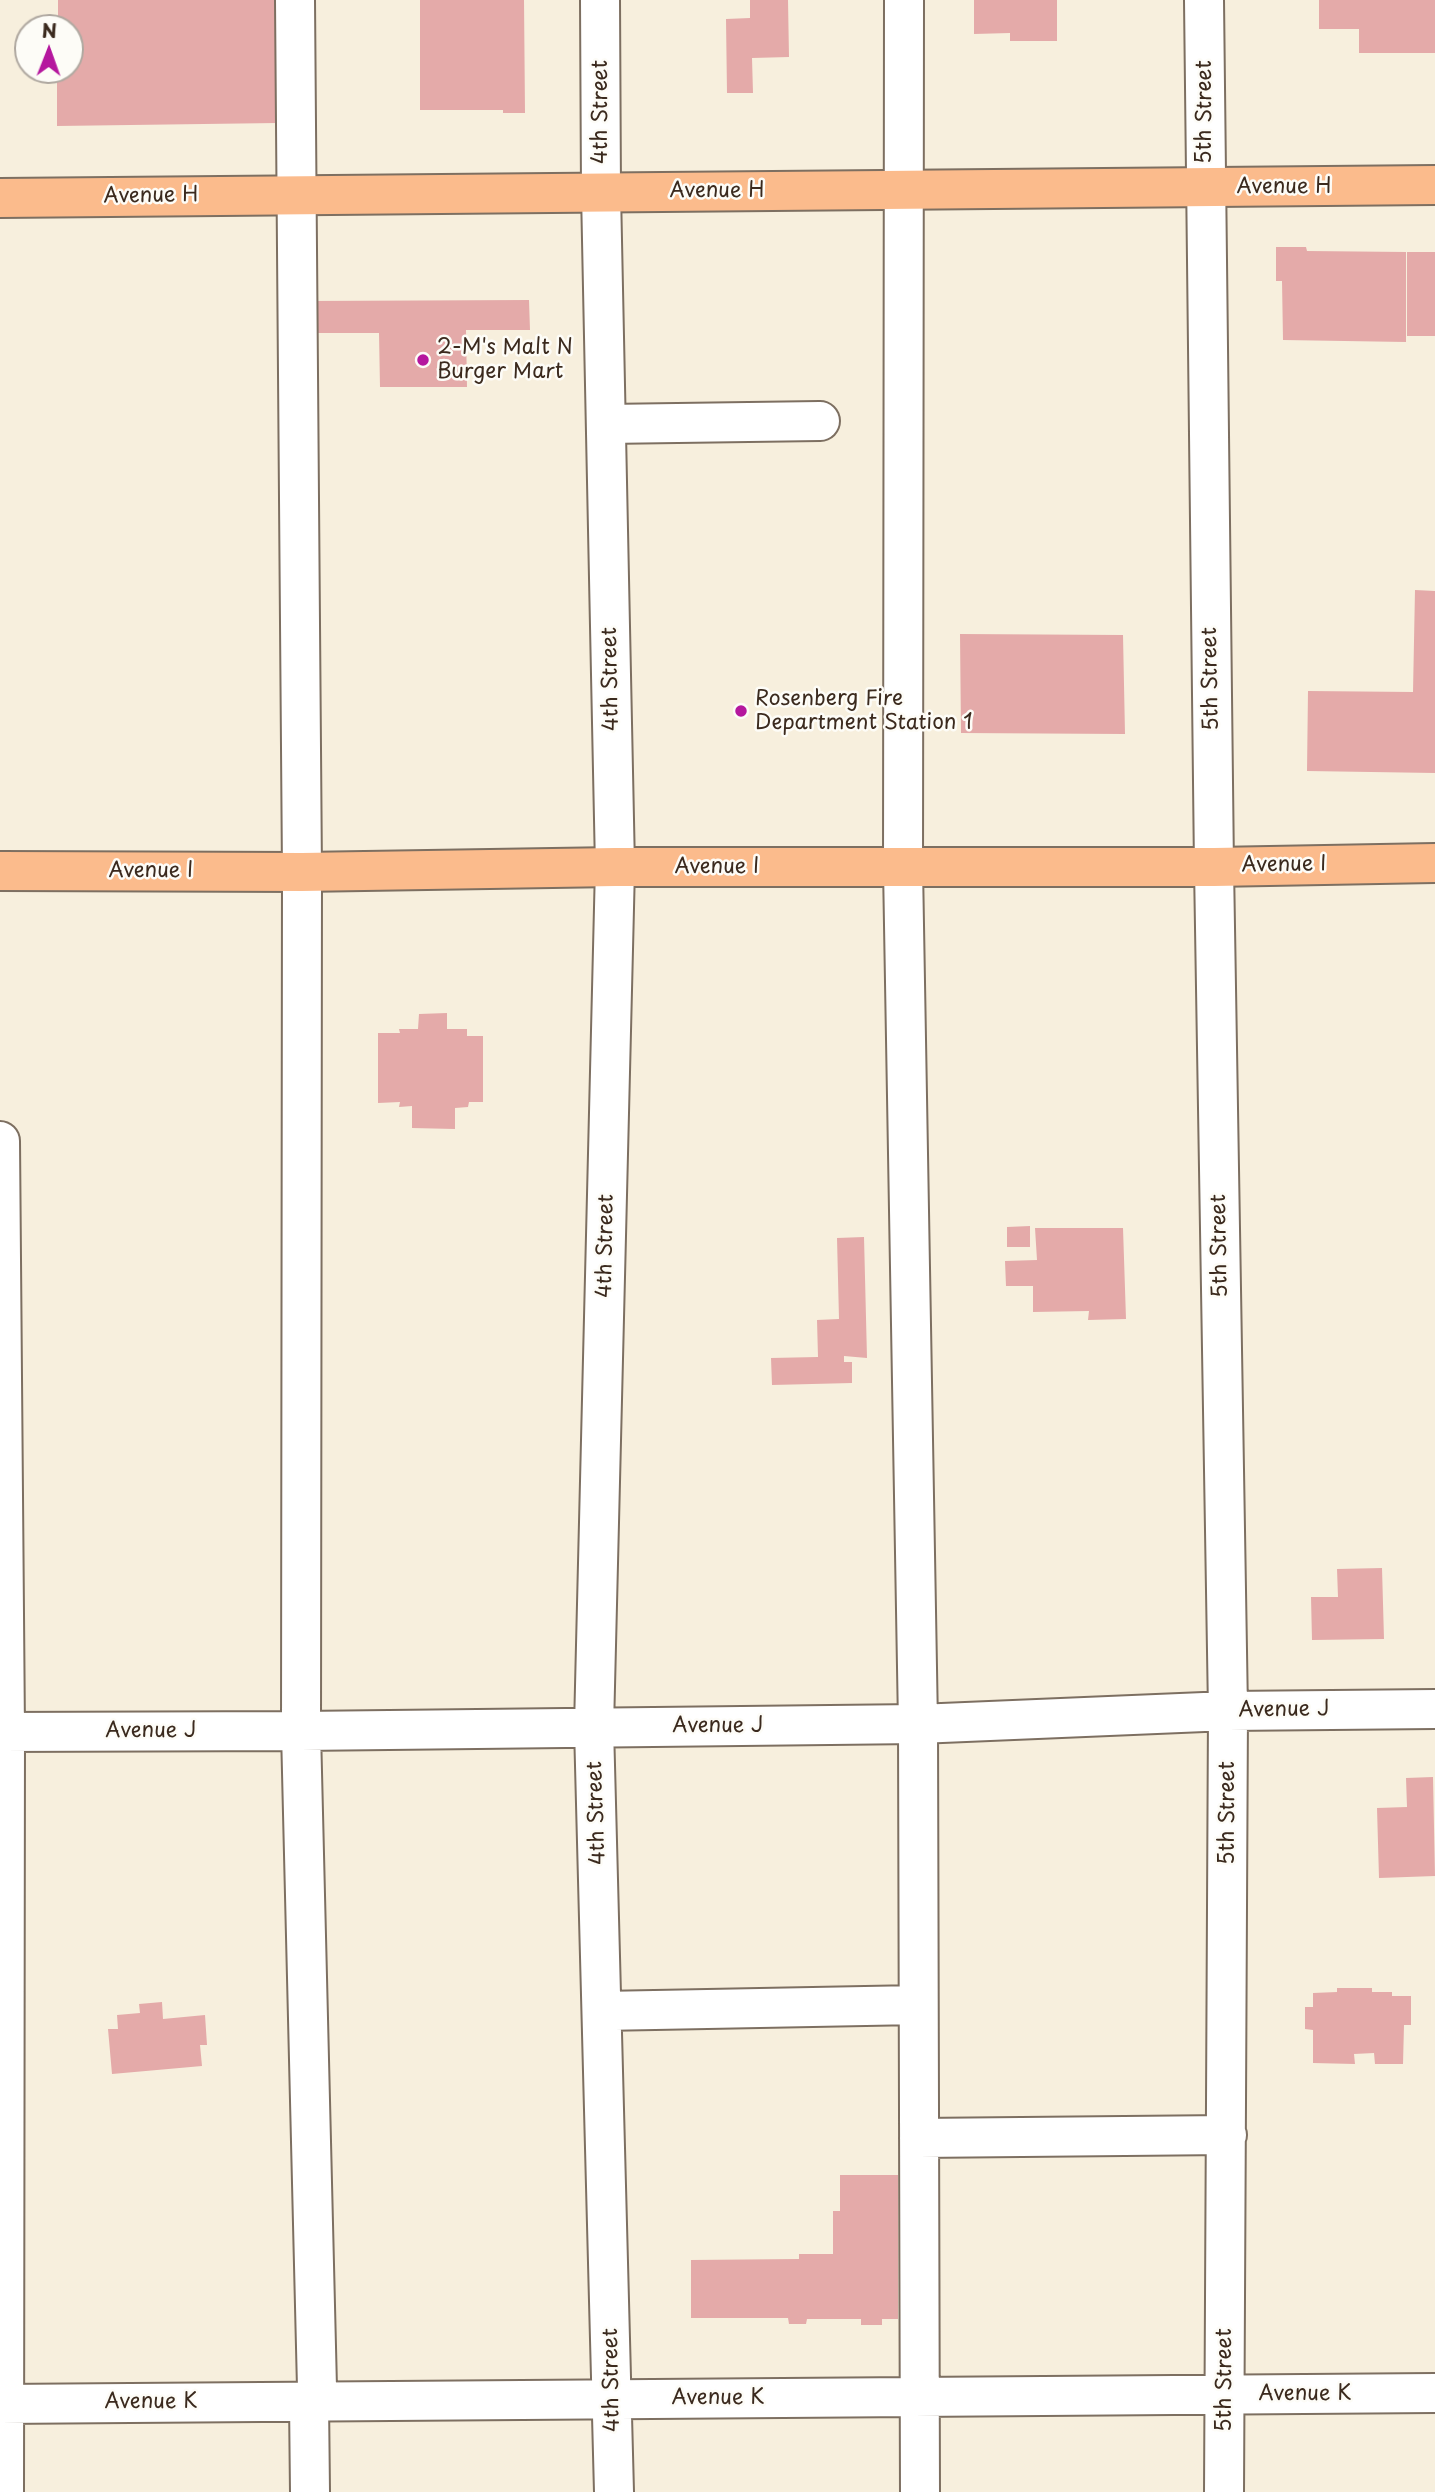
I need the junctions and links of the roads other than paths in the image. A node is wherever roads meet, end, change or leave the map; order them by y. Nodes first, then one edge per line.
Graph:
1 (295, 0) edge
2 (600, 0) edge
3 (904, 0) edge
4 (1204, 0) edge
5 (1435, 185) edge
6 (1205, 187) junction
7 (904, 190) junction
8 (601, 192) junction
9 (296, 195) junction
10 (0, 198) edge
11 (820, 421) dead end
12 (606, 424) junction
13 (1435, 863) edge
14 (615, 867) junction
15 (1214, 867) junction
16 (903, 868) junction
17 (0, 871) edge
18 (302, 872) junction
19 (0, 1141) edge
20 (1435, 1709) edge
21 (1228, 1711) junction
22 (918, 1724) junction
23 (594, 1727) junction
24 (302, 1731) junction
25 (3, 1732) edge
26 (918, 2005) junction
27 (602, 2011) junction
28 (1227, 2135) junction
29 (919, 2138) junction
30 (1435, 2393) edge
31 (1226, 2394) junction
32 (919, 2397) junction
33 (613, 2399) junction
34 (309, 2401) junction
35 (2, 2404) edge
36 (4, 2492) edge
37 (310, 2492) edge
38 (614, 2492) edge
39 (920, 2492) edge
40 (1224, 2492) edge

1 - 9 street
2 - 8 street, 4th Street
3 - 7 street
4 - 6 street, 5th Street
5 - 6 main road, Avenue H
6 - 7 main road, Avenue H
6 - 15 street, 5th Street
7 - 8 main road, Avenue H
7 - 16 street
8 - 9 main road, Avenue H
8 - 12 street, 4th Street
9 - 10 main road, Avenue H
9 - 18 street
11 - 12 street
12 - 14 street, 4th Street
13 - 15 main road, Avenue I
14 - 16 main road, Avenue I
14 - 18 main road, Avenue I
14 - 23 street, 4th Street
15 - 16 main road, Avenue I
15 - 21 street, 5th Street
16 - 22 street
17 - 18 main road, Avenue I
18 - 24 street
19 - 25 street
20 - 21 street, Avenue J
21 - 22 street, Avenue J
21 - 28 street, 5th Street
22 - 23 street, Avenue J
22 - 26 street
23 - 24 street, Avenue J
23 - 27 street, 4th Street
24 - 25 street, Avenue J
24 - 34 street
25 - 35 street
26 - 27 street
26 - 29 street
27 - 33 street, 4th Street
28 - 29 street
28 - 31 street, 5th Street
29 - 32 street
30 - 31 street, Avenue K
31 - 32 street, Avenue K
31 - 40 street, 5th Street
32 - 33 street, Avenue K
32 - 39 street
33 - 34 street, Avenue K
33 - 38 street, 4th Street
34 - 35 street, Avenue K
34 - 37 street
35 - 36 street

